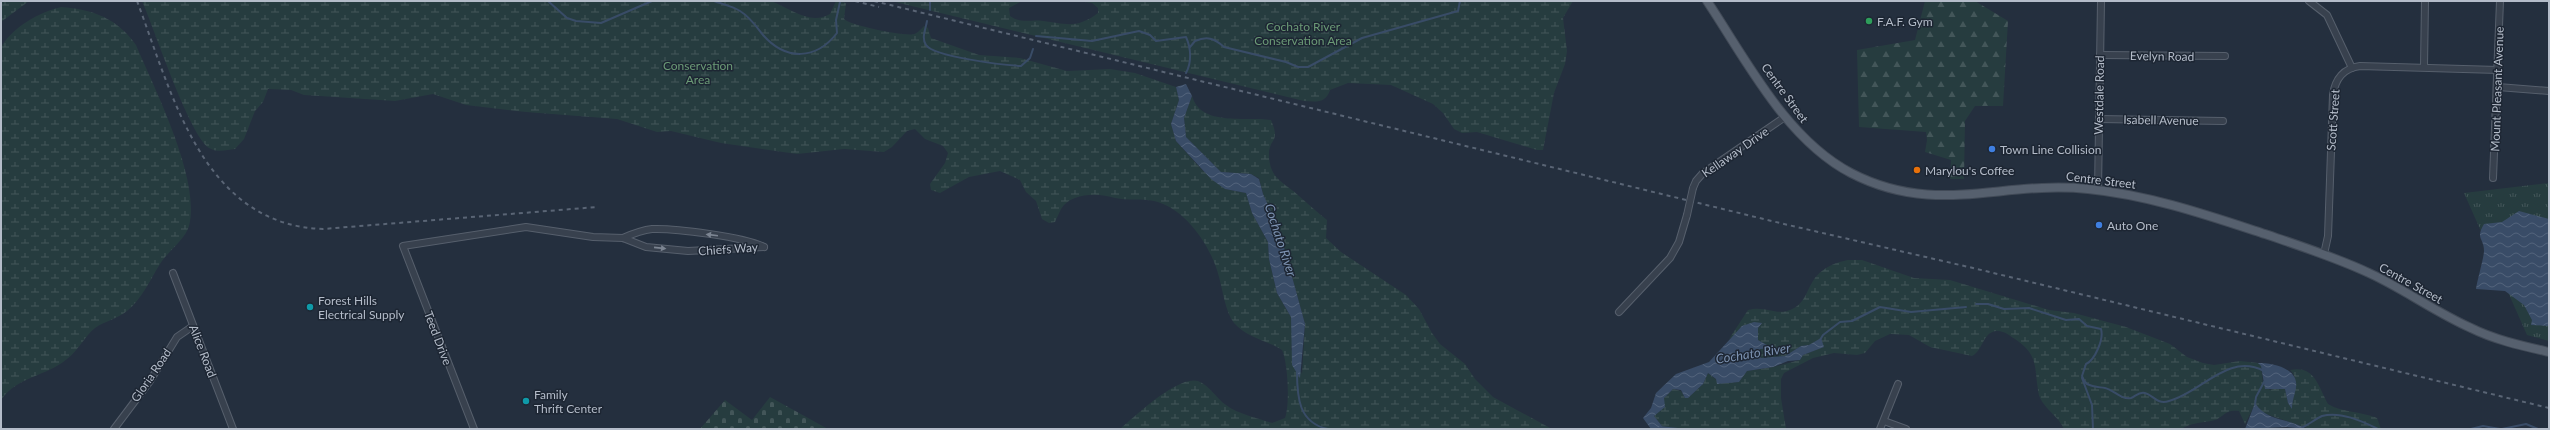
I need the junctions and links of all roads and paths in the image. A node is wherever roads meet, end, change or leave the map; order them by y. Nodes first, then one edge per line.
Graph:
1 (1707, 1) edge
2 (2101, 1) edge
3 (2309, 1) edge
4 (2425, 1) edge
5 (2500, 1) edge
6 (2100, 55) junction
7 (2225, 56) dead end
8 (2352, 68) junction
9 (2424, 68) junction
10 (2498, 70) junction
11 (2498, 87) junction
12 (2549, 91) edge
13 (1785, 117) junction
14 (2099, 120) junction
15 (2223, 121) dead end
16 (2493, 178) dead end
17 (2098, 190) junction
18 (623, 238) junction
19 (402, 246) joint
20 (2324, 254) junction
21 (173, 274) dead end
22 (1619, 312) dead end
23 (192, 326) junction
24 (2549, 352) edge
25 (1898, 384) dead end
26 (1884, 421) junction
27 (114, 429) edge
28 (234, 429) edge
29 (474, 429) edge
30 (1880, 429) edge
31 (1906, 429) edge

1 - 13 main road, Centre Street
2 - 6 street, Westdale Road
3 - 8 street
4 - 9 street
5 - 10 street, Mount Pleasant Avenue
6 - 7 street, Evelyn Road
6 - 14 street, Westdale Road
8 - 9 street
8 - 20 street, Scott Street
9 - 10 street
10 - 11 street, Mount Pleasant Avenue
11 - 12 street
11 - 16 street, Mount Pleasant Avenue
13 - 17 main road, Centre Street
13 - 22 street, Kellaway Drive, bridge
14 - 15 street, Isabell Avenue
14 - 17 street, Westdale Road
17 - 20 main road, Centre Street
18 -> 18 street, Chiefs Way
18 - 19 street, Chiefs Way
19 - 29 street, Teed Drive
20 - 24 main road, Centre Street
21 - 23 street, Alice Road
23 - 27 street, Gloria Road
23 - 28 street, Alice Road
25 - 26 street
26 - 30 street
26 - 31 street

